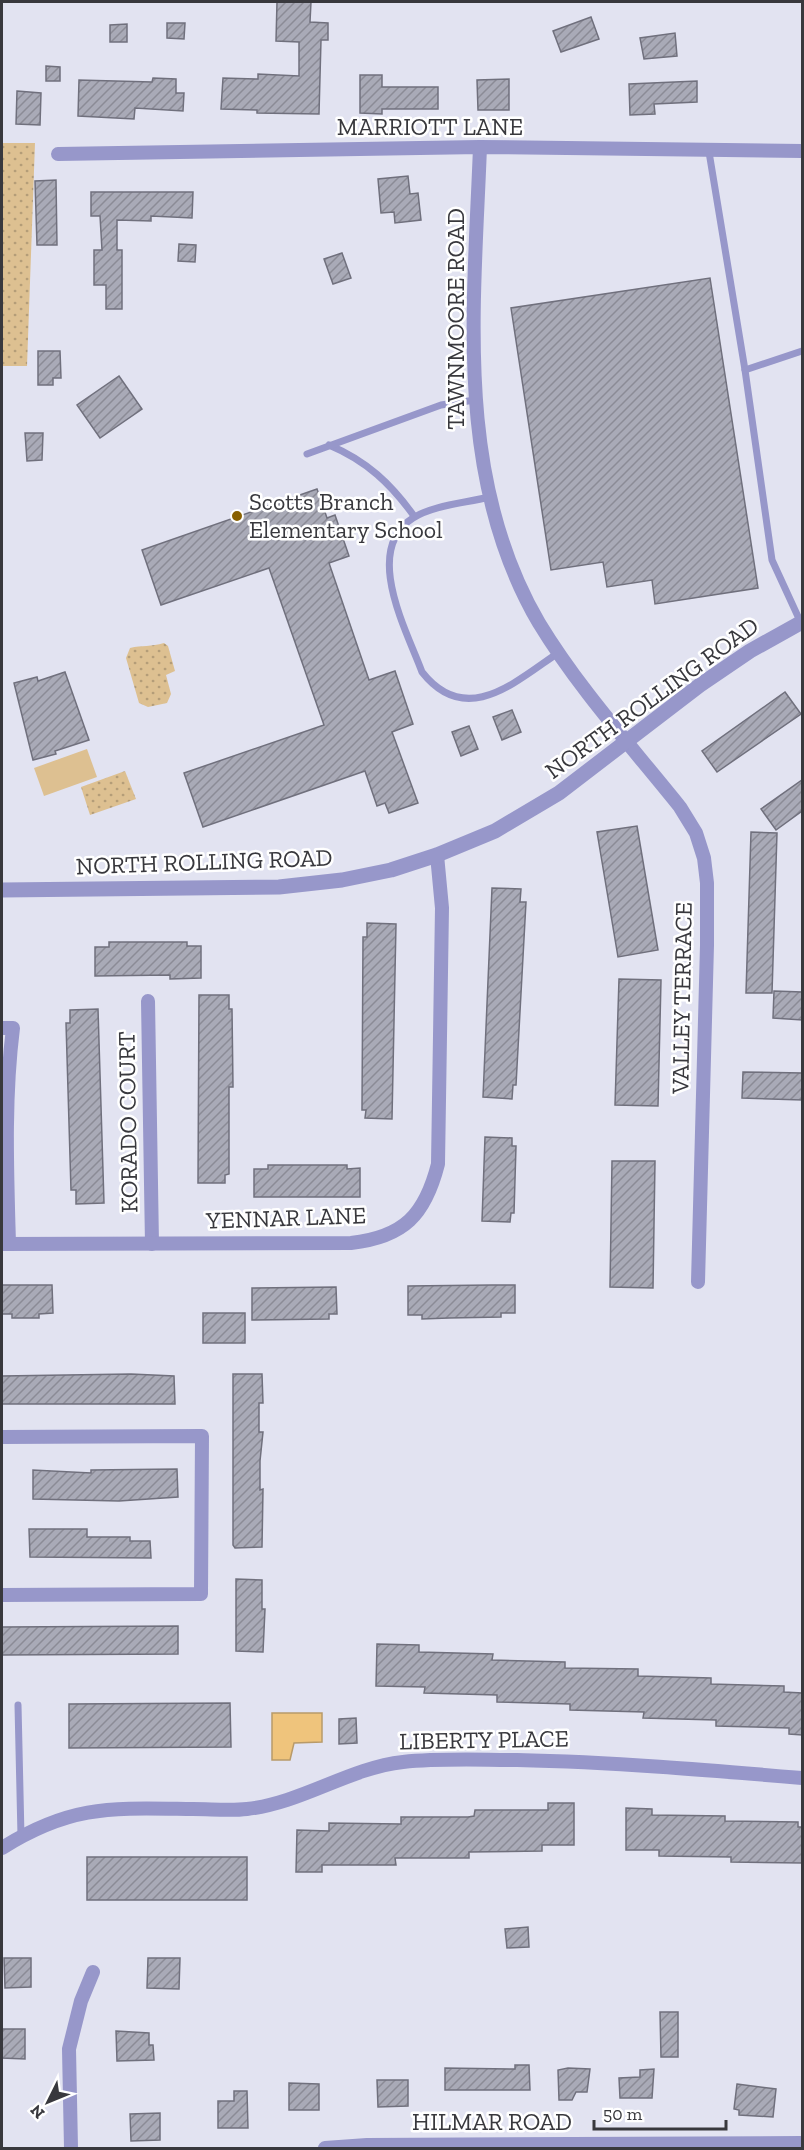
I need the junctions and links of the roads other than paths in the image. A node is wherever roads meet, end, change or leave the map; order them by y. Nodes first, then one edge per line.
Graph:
1 (480, 147) junction
2 (802, 151) edge
3 (709, 152) junction
4 (58, 154) dead end
5 (802, 351) edge
6 (746, 370) junction
7 (475, 400) junction
8 (329, 445) junction
9 (307, 454) dead end
10 (489, 497) junction
11 (414, 516) junction
12 (802, 622) edge
13 (558, 653) junction
14 (626, 739) junction
15 (437, 855) junction
16 (2, 890) edge
17 (148, 1001) dead end
18 (2, 1028) edge
19 (5, 1244) edge
20 (152, 1244) junction
21 (698, 1282) dead end
22 (2, 1437) edge
23 (2, 1595) edge
24 (18, 1705) dead end
25 (802, 1778) edge
26 (21, 1836) junction
27 (2, 1848) edge
28 (93, 1972) dead end
29 (802, 2143) edge
30 (71, 2148) edge
31 (325, 2148) edge

1 - 3 street, MARRIOTT LANE
1 - 4 street, MARRIOTT LANE
1 - 7 street, TAWNMOORE ROAD
2 - 3 street, MARRIOTT LANE
3 - 6 lane
5 - 6 lane
6 - 12 lane
7 - 8 lane
7 - 10 street, TAWNMOORE ROAD
8 - 9 lane
8 - 11 lane
10 - 11 lane
10 - 13 street, TAWNMOORE ROAD
11 - 13 lane
12 - 14 street, NORTH ROLLING ROAD
13 - 14 street, TAWNMOORE ROAD
14 - 15 street, NORTH ROLLING ROAD
14 - 21 street, VALLEY TERRACE
15 - 16 street, NORTH ROLLING ROAD
15 - 20 street, YENNAR LANE
17 - 20 street, KORADO COURT
18 - 19 street
19 - 20 street, YENNAR LANE
22 - 23 street
24 - 26 lane
25 - 26 street, LIBERTY PLACE
26 - 27 street, LIBERTY PLACE
28 - 30 street
29 - 31 street, HILMAR ROAD

